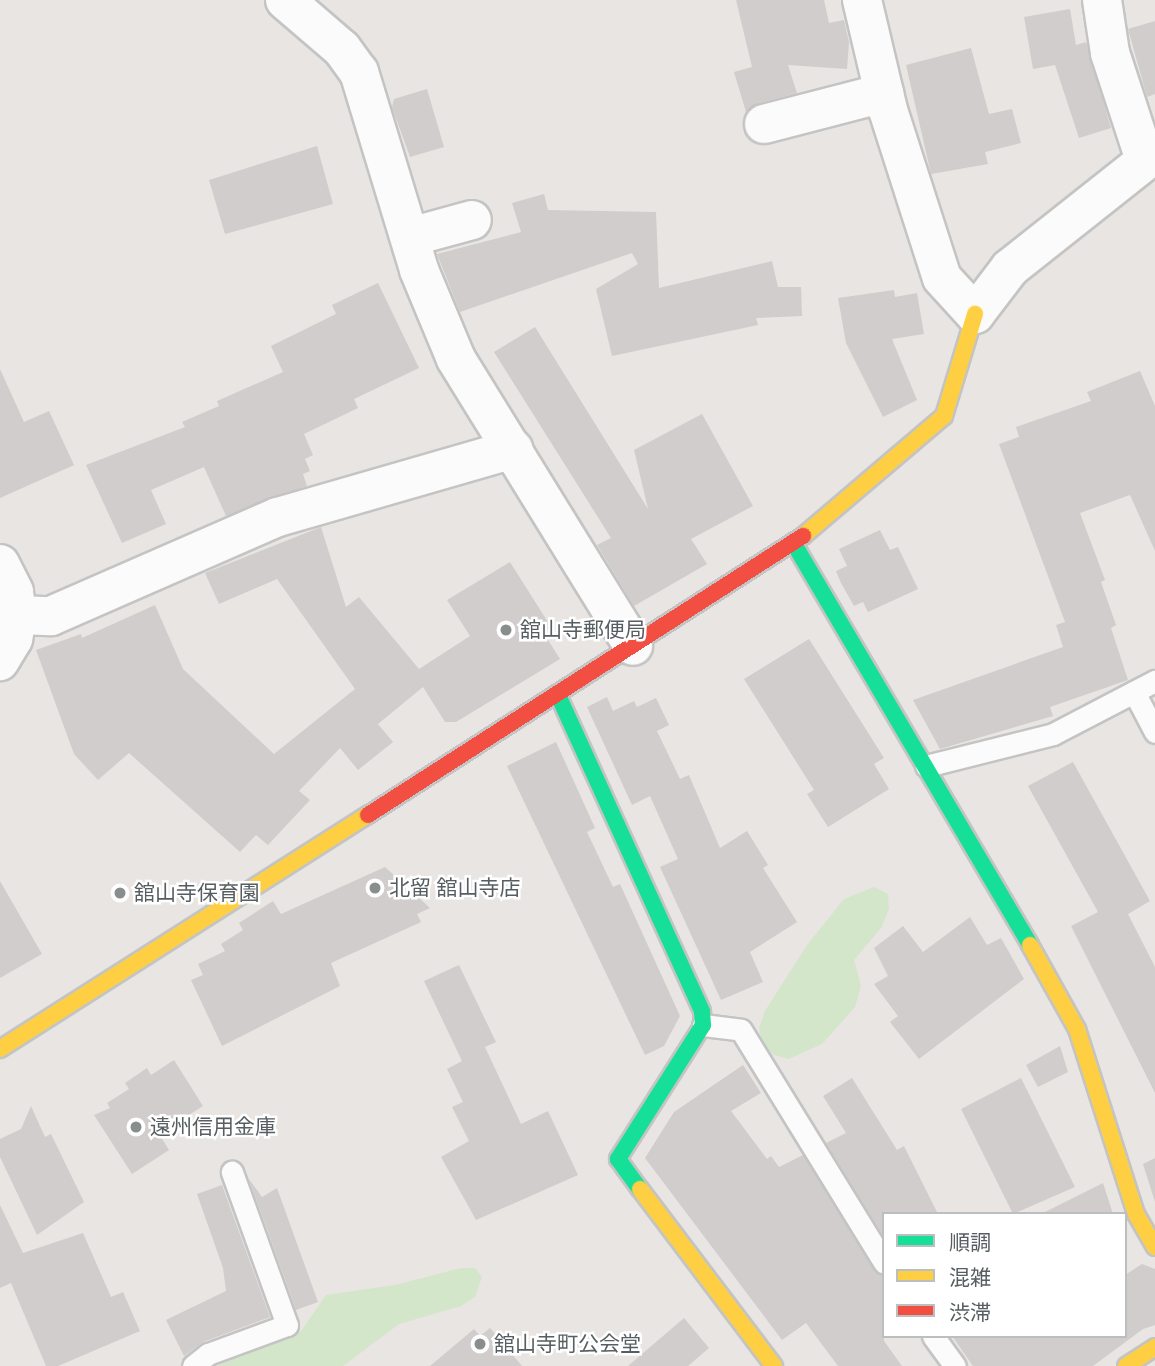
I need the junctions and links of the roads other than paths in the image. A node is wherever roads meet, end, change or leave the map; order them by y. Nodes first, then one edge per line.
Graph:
1 (285, 0) edge
2 (862, 0) edge
3 (1102, 0) edge
4 (884, 93) junction
5 (764, 124) dead end
6 (1150, 157) edge
7 (472, 220) dead end
8 (410, 237) junction
9 (975, 314) junction
10 (513, 449) junction
11 (794, 544) junction
12 (0, 564) edge
13 (17, 615) junction
14 (633, 646) junction
15 (0, 661) edge
16 (1155, 681) edge
17 (1134, 692) junction
18 (558, 695) junction
19 (1155, 732) edge
20 (926, 766) junction
21 (704, 1025) junction
22 (0, 1049) edge
23 (232, 1172) dead end
24 (1155, 1247) edge
25 (882, 1259) edge
26 (934, 1338) edge
27 (1154, 1350) edge
28 (193, 1366) edge
29 (774, 1366) edge
30 (955, 1366) edge
31 (1126, 1366) edge

1 - 8 street
2 - 4 street
3 - 6 street
4 - 5 street
4 - 9 street
6 - 9 street
7 - 8 street
8 - 10 street
9 - 11 street
10 - 13 street
10 - 14 street
11 - 14 street
11 - 20 street
12 - 13 street
13 - 15 street
14 - 18 street
16 - 17 lane
17 - 19 lane
17 - 20 lane
18 - 21 street
18 - 22 street
20 - 24 street
21 - 25 lane
21 - 29 street
23 - 28 lane
26 - 30 lane
27 - 31 street

